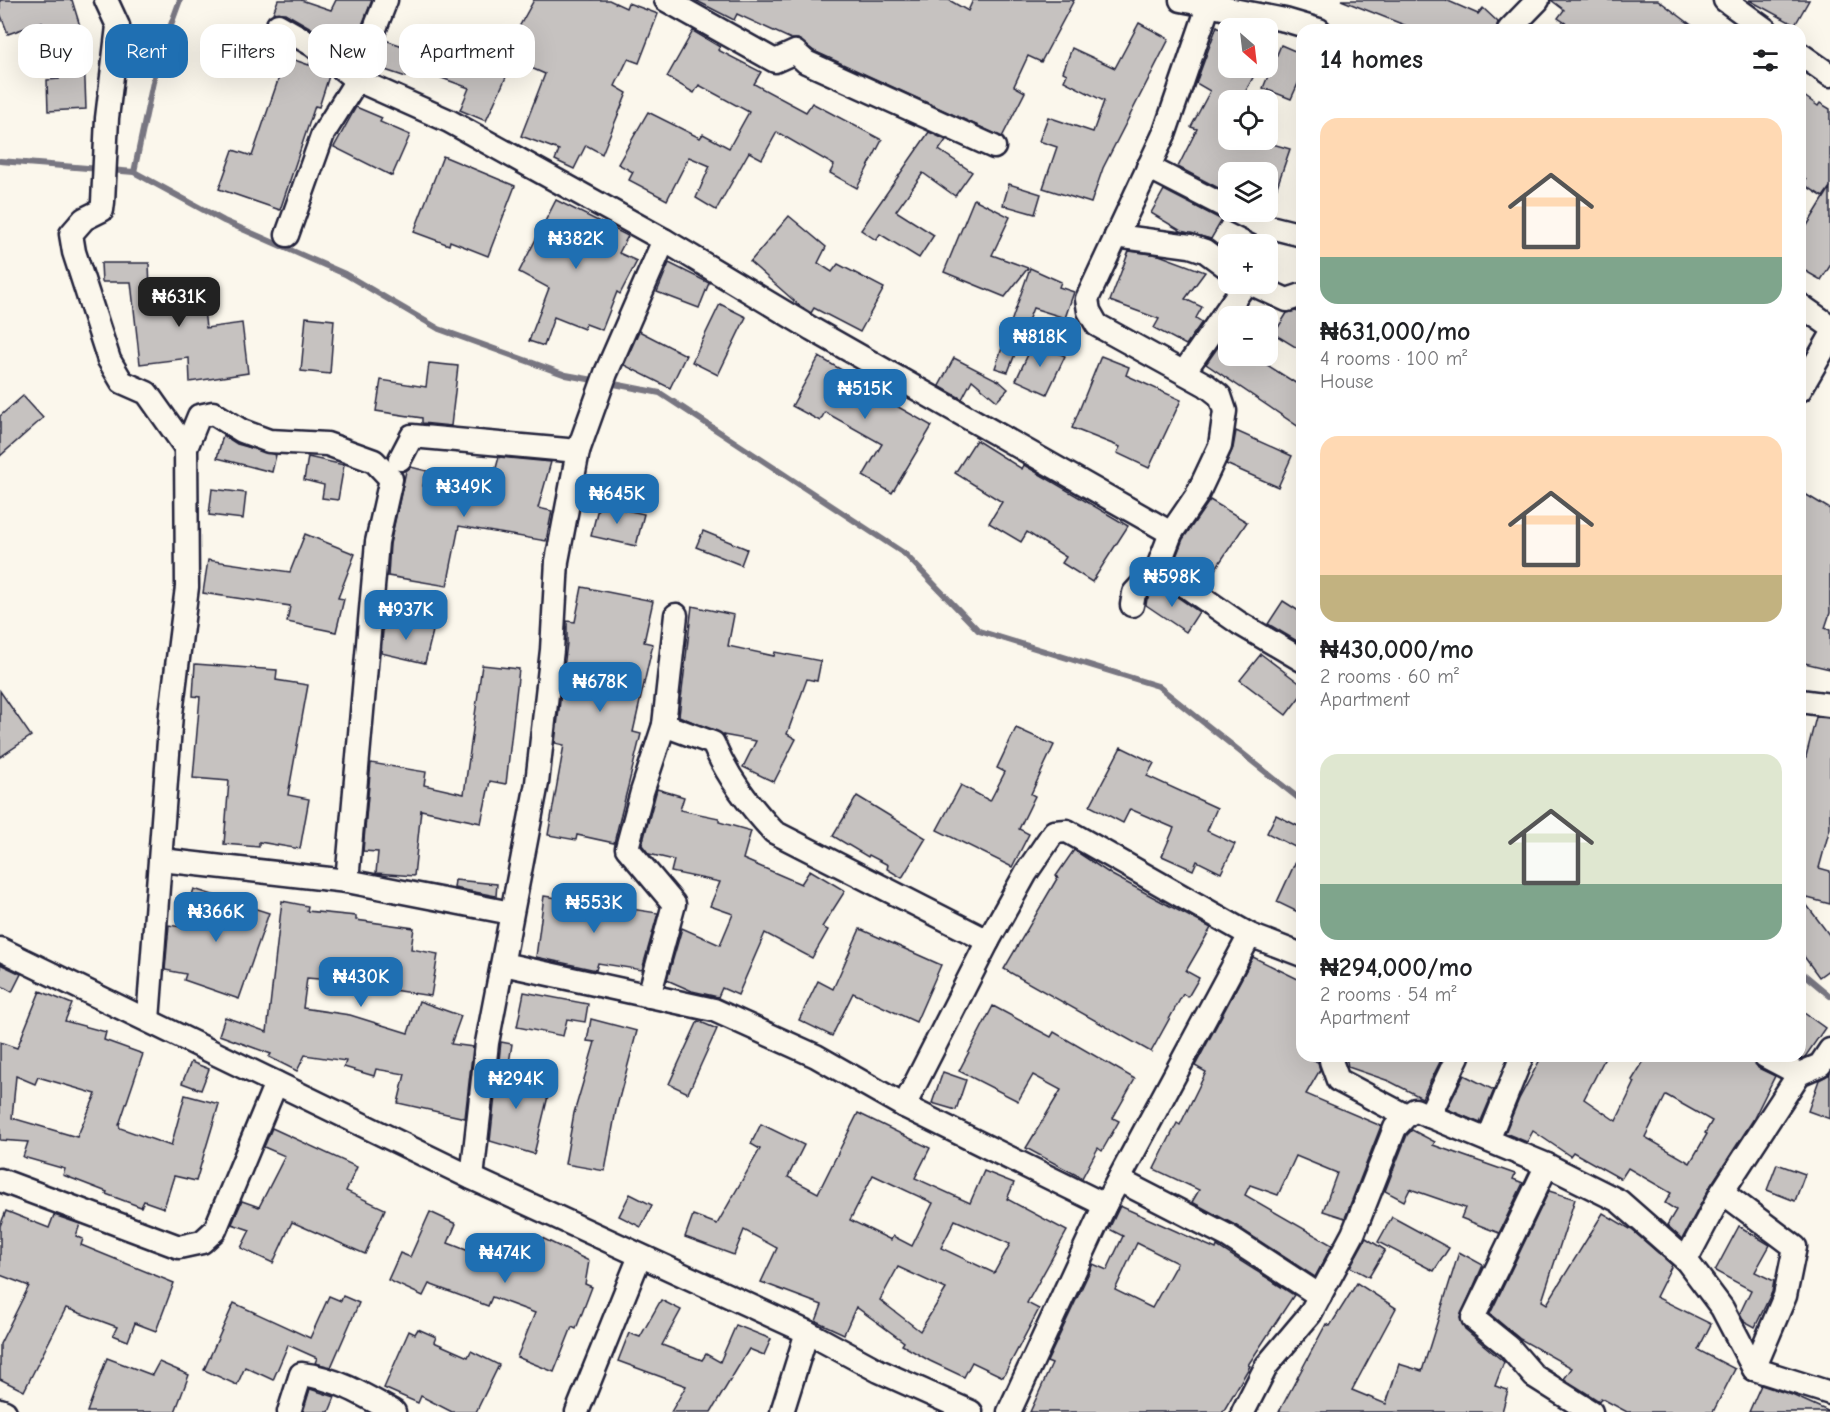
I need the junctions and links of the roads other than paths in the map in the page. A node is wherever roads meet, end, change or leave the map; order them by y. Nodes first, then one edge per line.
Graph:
1 (106, 0) edge
2 (387, 0) edge
3 (666, 0) edge
4 (1181, 0) edge
5 (1539, 0) edge
6 (1725, 0) edge
7 (1208, 7) junction
8 (1299, 24) edge
9 (1515, 24) edge
10 (1758, 24) edge
11 (296, 35) edge
12 (1806, 58) edge
13 (1830, 75) edge
14 (355, 79) junction
15 (994, 147) dead end
16 (1148, 167) junction
17 (1218, 203) edge
18 (1256, 222) edge
19 (1296, 234) edge
20 (288, 235) dead end
21 (1116, 236) junction
22 (664, 240) junction
23 (1218, 261) edge
24 (1238, 294) edge
25 (1274, 294) edge
26 (1296, 297) edge
27 (1806, 309) edge
28 (1830, 326) edge
29 (1830, 338) edge
30 (1824, 369) edge
31 (1184, 372) junction
32 (1806, 385) edge
33 (186, 448) junction
34 (578, 451) junction
35 (400, 459) dead end
36 (1171, 533) junction
37 (1158, 567) junction
38 (1132, 605) dead end
39 (676, 615) dead end
40 (1296, 657) edge
41 (1806, 702) edge
42 (1830, 705) edge
43 (664, 725) junction
44 (161, 860) junction
45 (347, 881) junction
46 (511, 913) junction
47 (1250, 935) junction
48 (988, 941) junction
49 (0, 949) edge
50 (1296, 952) edge
51 (503, 964) junction
52 (649, 996) junction
53 (148, 1020) junction
54 (1830, 1050) edge
55 (1331, 1062) edge
56 (1455, 1062) edge
57 (1520, 1062) edge
58 (1776, 1062) edge
59 (1799, 1074) junction
60 (276, 1083) junction
61 (904, 1106) junction
62 (1406, 1116) junction
63 (1429, 1116) junction
64 (1488, 1140) junction
65 (1547, 1165) junction
66 (472, 1178) junction
67 (0, 1180) edge
68 (1119, 1180) junction
69 (1722, 1192) junction
70 (1105, 1205) junction
71 (640, 1256) junction
72 (1686, 1260) junction
73 (1320, 1296) junction
74 (807, 1332) junction
75 (1754, 1370) junction
76 (1830, 1393) edge
77 (947, 1407) edge
78 (0, 1410) edge
79 (5, 1412) edge
80 (289, 1412) edge
81 (394, 1412) edge
82 (577, 1412) edge
83 (782, 1412) edge
84 (971, 1412) edge
85 (1009, 1412) edge
86 (1243, 1412) edge
87 (1591, 1412) edge

1 - 33 street
2 - 14 street
3 - 15 street
4 - 7 street
5 - 9 street
6 - 10 street
7 - 8 street
7 - 16 street
11 - 14 street
12 - 13 street
14 - 20 street
14 - 22 street
16 - 17 street
16 - 21 street
18 - 19 street
21 - 23 street
21 - 31 street
22 - 34 street
22 - 36 street
24 - 31 street
25 - 26 street
27 - 28 street
29 - 30 street
30 - 32 street
31 - 36 street
33 - 44 street
33 - 45 street
34 - 35 street
34 - 46 street
36 - 37 street
37 - 38 street
37 - 40 street
39 - 43 street
41 - 42 street
43 - 48 street
43 - 52 street
44 - 45 street
44 - 53 street
45 - 46 street
46 - 51 street
47 - 48 street
47 - 50 street
47 - 68 street
48 - 61 street
49 - 53 street
51 - 52 street
51 - 66 street
52 - 61 street
53 - 60 street
54 - 59 street
55 - 62 street
56 - 63 street
57 - 64 street
58 - 59 street
59 - 69 street
60 - 66 street
60 - 67 street
61 - 70 street
62 - 63 street
62 - 73 street
63 - 64 street
64 - 65 street
65 - 72 street
65 - 87 street
66 - 71 street
68 - 70 street
68 - 73 street
69 - 72 street
69 - 75 street
70 - 85 street
71 - 74 street
71 - 82 street
72 - 75 street
73 - 86 street
74 - 77 street
74 - 83 street
75 - 76 street
77 - 84 street
78 - 79 street
80 - 81 street

